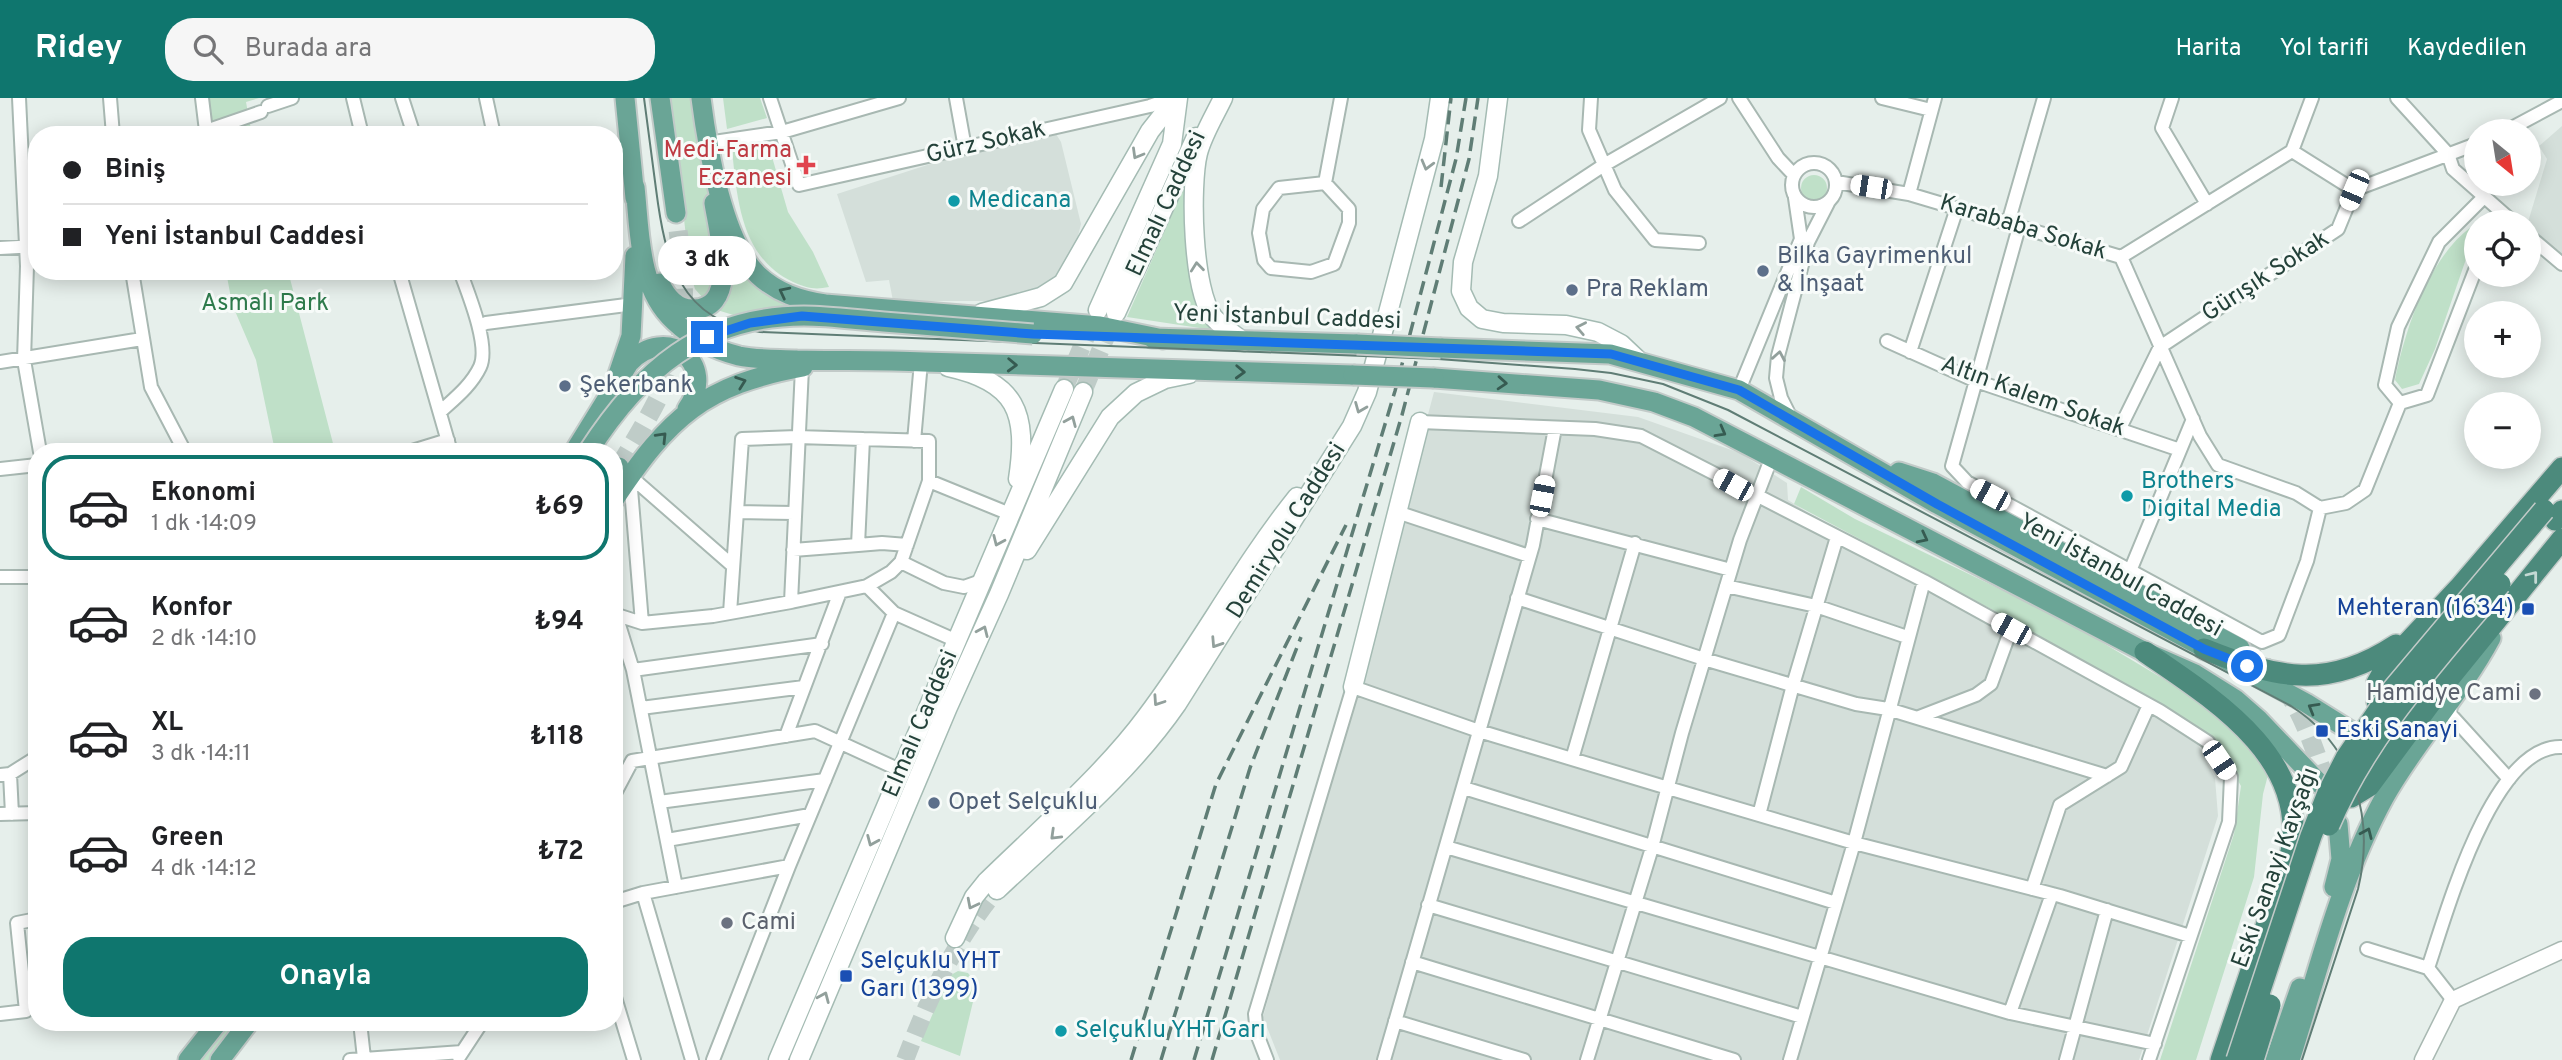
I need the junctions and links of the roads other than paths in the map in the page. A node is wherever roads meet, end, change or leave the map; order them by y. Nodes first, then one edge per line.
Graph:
1 (19, 98) edge
2 (110, 98) edge
3 (202, 98) edge
4 (292, 98) edge
5 (353, 98) edge
6 (402, 98) edge
7 (486, 98) edge
8 (625, 98) edge
9 (660, 98) edge
10 (701, 98) edge
11 (770, 98) edge
12 (899, 98) edge
13 (956, 98) edge
14 (1175, 98) edge
15 (1222, 98) edge
16 (1341, 98) edge
17 (1440, 98) edge
18 (1498, 98) edge
19 (1591, 98) edge
20 (1720, 98) edge
21 (1739, 98) edge
22 (1882, 98) edge
23 (2043, 98) edge
24 (2172, 98) edge
25 (2312, 98) edge
26 (2397, 98) edge
27 (2562, 102) edge
28 (1933, 104) edge
29 (2529, 119) edge
30 (112, 126) edge
31 (205, 126) edge
32 (219, 126) edge
33 (360, 126) edge
34 (411, 126) edge
35 (492, 126) edge
36 (782, 132) junction
37 (706, 143) junction
38 (965, 148) junction
39 (2464, 148) edge
40 (2292, 151) junction
41 (2448, 154) junction
42 (1604, 165) junction
43 (1794, 175) junction
44 (1325, 183) junction
45 (1836, 183) junction
46 (635, 187) junction
47 (2354, 190) junction
48 (1909, 194) junction
49 (2484, 197) junction
50 (1795, 198) junction
51 (28, 201) edge
52 (1828, 203) junction
53 (2207, 204) junction
54 (1957, 208) junction
55 (2492, 210) edge
56 (676, 214) tunnel mouth
57 (1519, 220) dead end
58 (2013, 225) junction
59 (1699, 243) dead end
60 (2541, 246) edge
61 (28, 247) edge
62 (0, 248) edge
63 (2121, 257) junction
64 (2562, 264) edge
65 (30, 280) edge
66 (133, 280) edge
67 (402, 280) edge
68 (463, 280) edge
69 (2469, 287) edge
70 (634, 304) junction
71 (1098, 310) tunnel mouth
72 (1116, 313) tunnel mouth
73 (972, 315) junction
74 (480, 326) junction
75 (142, 339) junction
76 (1163, 339) junction
77 (1887, 341) dead end
78 (1244, 342) junction
79 (2160, 347) junction
80 (1910, 352) junction
81 (24, 360) junction
82 (1639, 361) junction
83 (0, 362) edge
84 (846, 362) junction
85 (920, 362) junction
86 (802, 368) junction
87 (1202, 371) junction
88 (1976, 381) junction
89 (1064, 388) tunnel mouth
90 (613, 389) junction
91 (1739, 390) junction
92 (1083, 392) tunnel mouth
93 (2400, 403) junction
94 (440, 412) junction
95 (682, 415) junction
96 (2193, 419) junction
97 (1792, 421) junction
98 (1420, 422) joint
99 (1555, 428) junction
100 (2120, 428) junction
101 (797, 437) junction
102 (863, 439) junction
103 (914, 441) junction
104 (38, 443) edge
105 (181, 443) edge
106 (448, 443) edge
107 (580, 443) edge
108 (594, 443) edge
109 (1341, 447) junction
110 (2180, 450) junction
111 (1771, 460) junction
112 (1860, 460) junction
113 (28, 466) edge
114 (2562, 468) edge
115 (0, 469) edge
116 (623, 470) edge
117 (623, 474) edge
118 (929, 481) junction
119 (623, 486) edge
120 (2562, 489) edge
121 (1756, 497) junction
122 (2320, 508) junction
123 (737, 512) junction
124 (1397, 512) junction
125 (794, 513) junction
126 (1010, 514) junction
127 (1537, 519) junction
128 (2558, 527) edge
129 (1837, 537) junction
130 (1635, 543) junction
131 (858, 545) junction
132 (907, 545) junction
133 (793, 550) junction
134 (1529, 556) junction
135 (901, 562) junction
136 (733, 566) junction
137 (1731, 570) junction
138 (2130, 571) junction
139 (0, 577) edge
140 (28, 577) edge
141 (1924, 580) junction
142 (981, 581) junction
143 (867, 586) junction
144 (1726, 586) junction
145 (840, 592) junction
146 (999, 594) junction
147 (1517, 598) junction
148 (791, 602) junction
149 (1816, 606) junction
150 (730, 613) junction
151 (894, 613) junction
152 (623, 617) edge
153 (642, 623) junction
154 (1610, 628) junction
155 (2011, 629) junction
156 (2418, 630) junction
157 (1907, 637) junction
158 (623, 639) edge
159 (957, 641) junction
160 (822, 644) junction
161 (2240, 648) tunnel mouth
162 (2204, 649) junction
163 (2145, 652) junction
164 (1704, 659) junction
165 (633, 670) junction
166 (1793, 685) junction
167 (804, 687) junction
168 (1353, 687) junction
169 (2448, 692) junction
170 (2149, 705) junction
171 (641, 708) junction
172 (1888, 709) junction
173 (1919, 717) junction
174 (1479, 732) junction
175 (786, 736) junction
176 (840, 743) junction
177 (2562, 747) edge
178 (2392, 756) junction
179 (650, 758) junction
180 (1572, 759) junction
181 (28, 762) edge
182 (902, 771) junction
183 (5, 774) edge
184 (2107, 776) junction
185 (623, 778) edge
186 (2509, 779) junction
187 (825, 780) junction
188 (1464, 788) junction
189 (1668, 788) junction
190 (2335, 796) joint
191 (659, 802) junction
192 (28, 813) edge
193 (6, 814) edge
194 (810, 815) junction
195 (1759, 815) junction
196 (2338, 824) dead end
197 (667, 840) junction
198 (1854, 842) junction
199 (1653, 845) junction
200 (1446, 847) junction
201 (789, 866) junction
202 (676, 887) junction
203 (2032, 889) junction
204 (997, 890) tunnel mouth
205 (643, 893) junction
206 (2052, 894) junction
207 (623, 899) edge
208 (1635, 902) junction
209 (1836, 903) junction
210 (1428, 905) junction
211 (2108, 911) junction
212 (28, 921) edge
213 (2190, 936) junction
214 (955, 938) dead end
215 (2367, 949) dead end
216 (2562, 950) edge
217 (1820, 956) junction
218 (1617, 960) junction
219 (1412, 962) junction
220 (2428, 968) junction
221 (2453, 1000) junction
222 (2010, 1013) junction
223 (0, 1014) edge
224 (1802, 1017) junction
225 (1599, 1019) junction
226 (1395, 1021) junction
227 (623, 1024) edge
228 (2074, 1027) junction
229 (211, 1031) edge
230 (241, 1031) edge
231 (361, 1031) edge
232 (476, 1031) edge
233 (2155, 1044) junction
234 (459, 1056) edge
235 (364, 1058) junction
236 (187, 1060) edge
237 (220, 1060) edge
238 (350, 1060) edge
239 (634, 1060) edge
240 (692, 1060) edge
241 (713, 1060) edge
242 (778, 1060) edge
243 (799, 1060) edge
244 (1267, 1060) edge
245 (1384, 1060) edge
246 (1524, 1060) edge
247 (1587, 1060) edge
248 (1734, 1060) edge
249 (1790, 1060) edge
250 (2066, 1060) edge
251 (2149, 1060) edge
252 (2221, 1060) edge
253 (2237, 1060) edge
254 (2253, 1060) edge
255 (2275, 1060) edge
256 (2290, 1060) edge
257 (2423, 1060) edge

1 - 51 street
2 - 30 street
3 - 31 street
4 - 32 street
5 - 33 street
6 - 34 street
7 - 35 street
8 - 46 main road
9 - 56 main road
10 - 37 main road
11 - 36 street
12 - 36 street
13 - 38 street
14 - 38 street, Gürz Sokak
14 - 71 main road, Elmalı Caddesi
14 -> 73 main road
15 - 72 main road, Elmalı Caddesi
78 -> 15 main road
16 - 44 street
17 -> 109 main road, Demiryolu Caddesi
82 -> 18 main road
19 - 42 street
20 - 42 street
21 - 43 street
22 - 28 street
23 - 58 street
24 - 53 street
25 - 40 street
26 - 41 street
27 - 29 street
28 - 48 street
36 - 37 street
36 - 38 street, Gürz Sokak
37 - 46 main road
73 -> 37 main road
39 - 41 street
40 - 47 street
40 - 53 street, Karababa Sokak
41 - 47 street
41 - 49 street
42 - 57 street
42 - 59 street
43 - 45 street
43 - 50 street
44 - 44 street
45 - 48 street, Karababa Sokak
45 - 52 street
46 - 70 main road
46 - 84 main road
47 - 79 street, Gürışık Sokak
48 - 54 street, Karababa Sokak
49 - 55 street
49 - 93 street
50 - 52 street
50 - 91 street
97 -> 52 street
53 - 63 street, Karababa Sokak
54 - 58 street, Karababa Sokak
54 - 80 street
58 - 63 street, Karababa Sokak
58 - 88 street
60 - 64 street
61 - 62 street
63 - 79 street
65 - 81 street
66 - 75 street
67 - 94 street
68 - 74 street
69 - 93 street
70 - 74 street
70 - 90 main road
73 - 76 main road
74 - 94 street
75 - 81 street
75 - 105 street
76 - 78 main road, Yeni İstanbul Caddesi
76 - 108 main road, Yeni İstanbul Caddesi, bridge
77 - 80 street, Altın Kalem Sokak
78 - 82 main road, Yeni İstanbul Caddesi, bridge
79 - 96 street
79 - 100 street
80 - 88 street, Altın Kalem Sokak
81 - 83 street
81 - 104 street
82 - 91 main road, Yeni İstanbul Caddesi
84 - 85 main road, Yeni İstanbul Caddesi
84 - 86 main road
85 -> 87 main road, Yeni İstanbul Caddesi
85 - 103 street
85 - 126 main road
95 -> 86 main road
86 - 101 street
87 -> 111 main road, Yeni İstanbul Caddesi, bridge
87 - 146 main road
88 - 100 street, Altın Kalem Sokak
88 - 138 street
89 - 126 main road, Elmalı Caddesi
90 - 95 main road
90 - 107 main road
91 - 97 main road, Yeni İstanbul Caddesi
146 -> 92 main road, Elmalı Caddesi
93 - 122 street
94 - 106 street
116 -> 95 main road
96 - 110 street
96 - 122 street
97 - 112 main road, Yeni İstanbul Caddesi
98 - 99 street
98 - 124 main road
99 - 121 street
99 - 127 street
100 - 110 street, Altın Kalem Sokak
101 - 102 street
101 - 123 street
101 - 125 street
102 - 103 street
102 - 131 street
103 - 118 street
109 -> 204 main road, Demiryolu Caddesi
109 -> 214 main road
110 - 138 street
111 - 121 street
111 -> 163 main road, Yeni İstanbul Caddesi
112 - 161 main road, Yeni İstanbul Caddesi
112 - 162 main road, Yeni İstanbul Caddesi
113 - 115 street
114 - 156 highway
117 - 136 street
118 - 126 street
118 - 132 street
119 - 153 street
120 - 128 highway
121 - 129 street
121 - 137 street
122 - 138 street
123 - 125 street
123 - 136 street
124 - 134 street
124 - 168 main road
125 - 133 street
126 -> 142 main road, Elmalı Caddesi
127 - 130 street
127 - 134 street
169 -> 128 highway
128 - 253 highway, Eski Sanayi Kavşağı, bridge
128 - 254 highway, Eski Sanayi Kavşağı, bridge
129 - 141 street
129 - 149 street
130 - 137 street
130 - 154 street
131 - 132 street
131 - 133 street
132 - 135 street
133 - 148 street
134 - 147 street
135 - 142 street
135 - 143 street
136 - 150 street
137 - 144 street
139 - 140 street
141 - 155 street
141 - 157 street
142 - 159 main road, Elmalı Caddesi
143 - 145 street
143 - 151 street
144 - 149 street
144 - 164 street
145 - 148 street
145 - 160 street
243 -> 146 main road, Elmalı Caddesi
147 - 154 street
147 - 174 street
148 - 150 street
149 - 157 street
149 - 166 street
150 - 153 street
151 - 159 street
151 - 176 street
152 - 153 street
154 - 164 street
154 - 180 street
155 - 170 street
155 - 173 street
156 - 162 highway
156 - 169 highway
157 - 172 street
158 - 165 street
159 - 182 main road, Elmalı Caddesi
160 - 165 street
160 - 167 street
178 -> 162 main road, Yeni İstanbul Caddesi
163 - 190 main road, Yeni İstanbul Caddesi
163 - 252 highway
164 - 166 street
164 - 189 street
165 - 171 street
166 - 172 street
166 - 195 street
167 - 171 street
167 - 175 street
168 - 174 street
168 - 244 street
169 - 178 highway
169 - 186 street
256 -> 169 main road
170 - 184 street
170 - 213 street
171 - 179 street
172 - 173 street
172 - 198 street
173 - 184 street
174 - 180 street
174 - 188 street
175 - 176 street
175 - 179 street
176 - 182 street
176 - 187 street
177 - 186 street
178 - 190 highway
179 - 185 street
179 - 191 street
180 - 189 street
181 - 183 street
182 -> 242 main road, Elmalı Caddesi
183 - 193 street
184 - 203 street
186 - 220 street
187 - 191 street
187 - 194 street
188 - 199 street
188 - 200 street
189 - 195 street
189 - 199 street
191 - 197 street
192 - 193 street
194 - 197 street
194 - 201 street
195 - 198 street
196 - 255 main road
197 - 202 street
198 - 203 street
198 - 209 street
199 - 208 street
199 - 209 street
200 - 208 street
200 - 210 street
201 - 202 street
201 - 241 street
202 - 205 street
203 - 206 street
205 - 207 street
205 - 240 street
206 - 211 street
206 - 222 street
208 - 217 street
208 - 218 street
209 - 217 street
210 - 218 street
210 - 219 street
211 - 213 street
211 - 228 street
212 - 223 street
213 - 233 street
215 - 220 street
216 - 221 street
217 - 222 street
217 - 224 street
218 - 224 street
218 - 225 street
219 - 225 street
219 - 226 street
220 - 221 street
221 - 257 street
222 - 228 street
224 - 249 street
225 - 247 street
225 - 248 street
226 - 245 street
226 - 246 street
227 - 239 street
228 - 233 street
228 - 250 street
229 - 236 main road
230 - 237 main road
231 - 235 street
232 - 234 street
233 - 251 street
234 - 235 street
235 - 238 street

